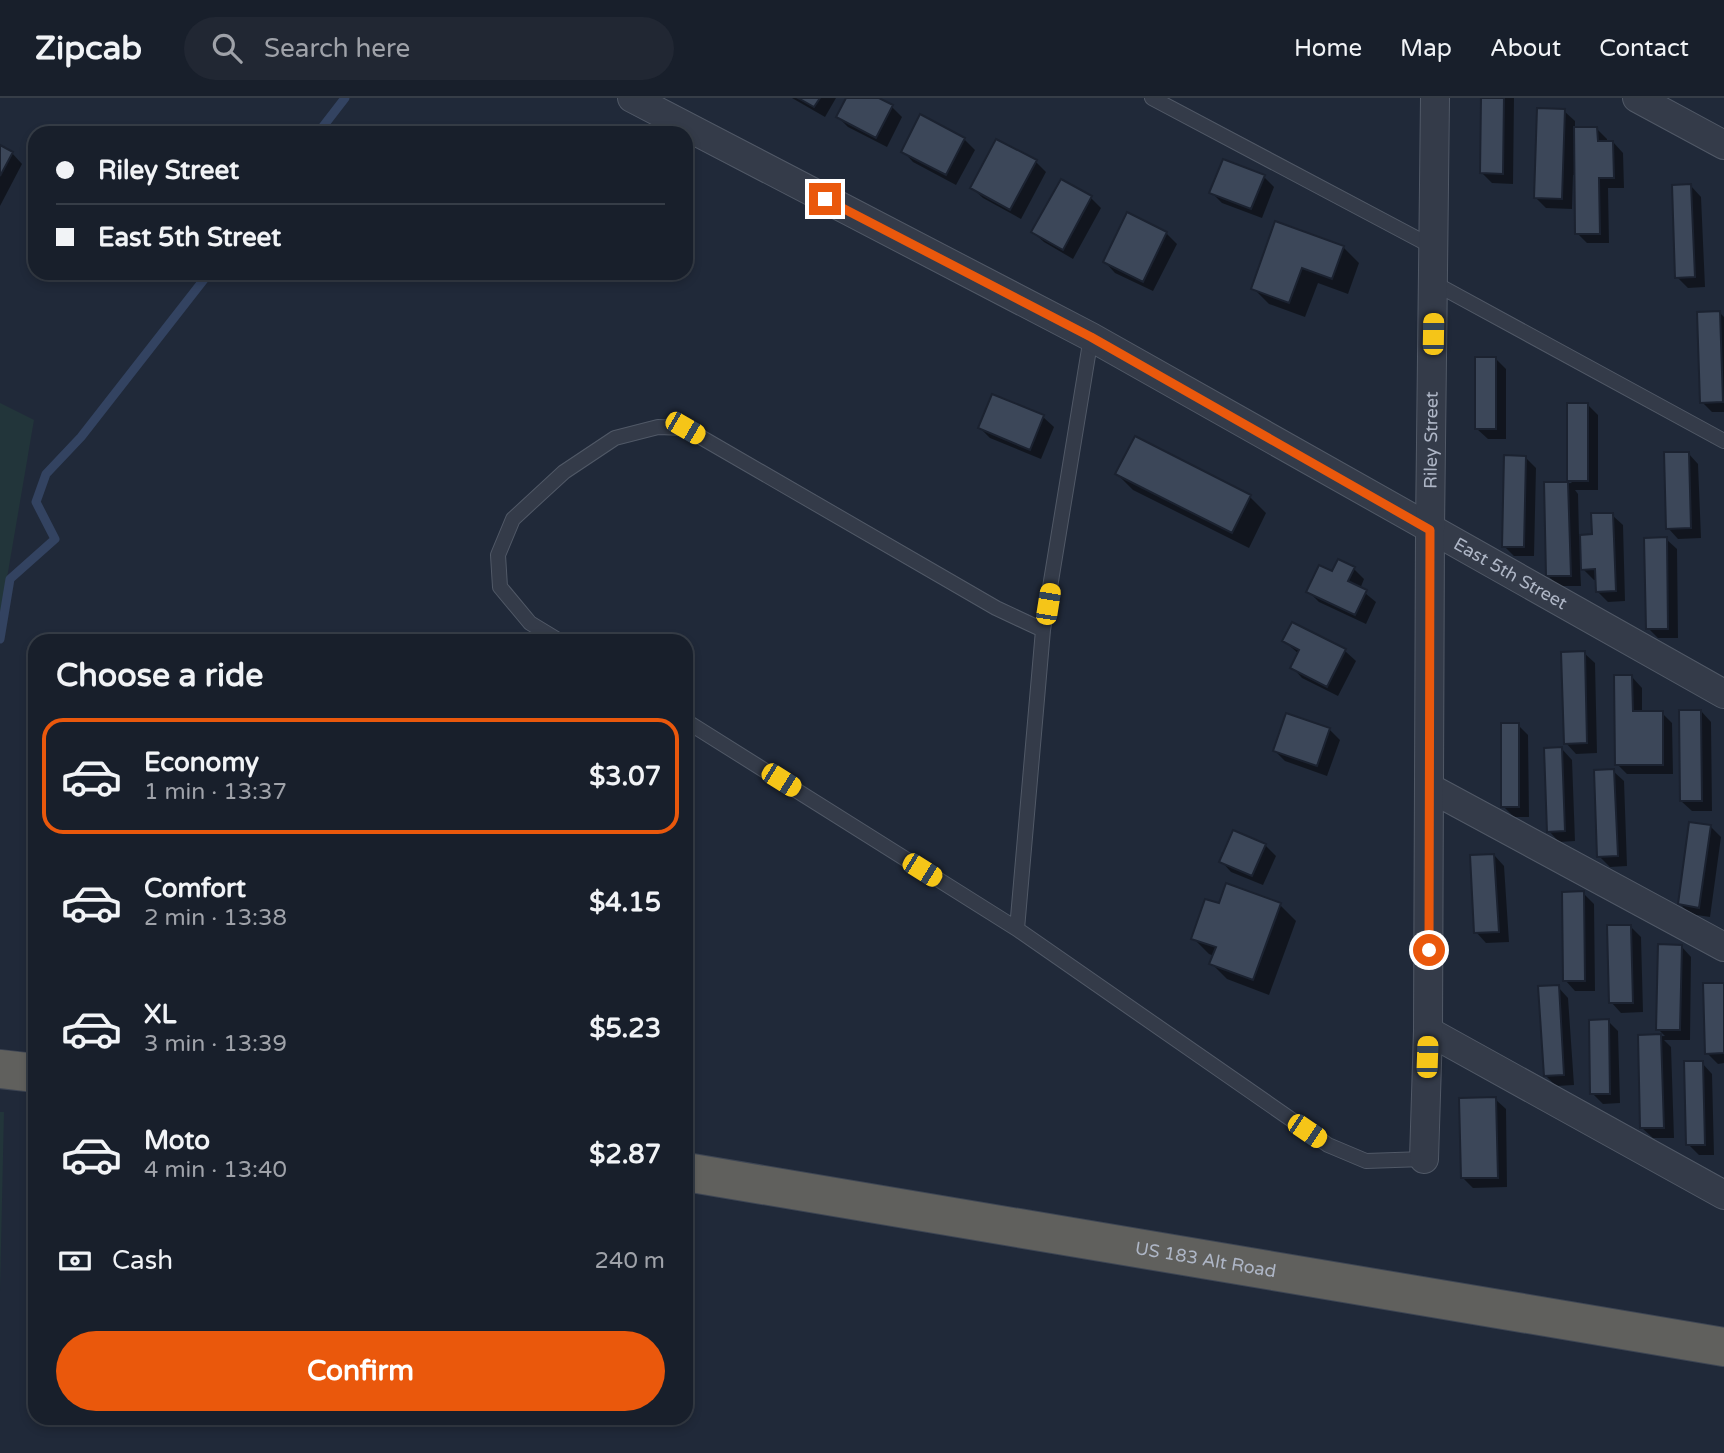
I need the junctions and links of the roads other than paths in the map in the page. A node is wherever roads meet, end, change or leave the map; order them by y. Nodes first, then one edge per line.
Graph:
1 (632, 98) edge
2 (1152, 98) edge
3 (1435, 98) edge
4 (1637, 98) edge
5 (686, 126) edge
6 (693, 130) edge
7 (1724, 145) edge
8 (1433, 247) junction
9 (1434, 283) junction
10 (1091, 337) junction
11 (1724, 441) edge
12 (1430, 530) junction
13 (1044, 629) junction
14 (548, 634) edge
15 (1724, 694) edge
16 (693, 725) edge
17 (1430, 788) junction
18 (1017, 929) junction
19 (1724, 947) edge
20 (1428, 1031) junction
21 (0, 1069) edge
22 (28, 1072) edge
23 (1424, 1159) joint
24 (693, 1173) edge
25 (1724, 1195) edge
26 (1724, 1347) edge

1 - 5 street, East 5th Street
2 - 8 lane
3 - 8 street, Riley Street
4 - 7 street
6 - 10 street, East 5th Street
8 - 9 street, Riley Street
9 - 11 lane
9 - 12 street, Riley Street
10 - 12 street, East 5th Street
10 - 13 lane
12 - 15 street, East 5th Street
12 - 17 street, Riley Street
13 - 14 lane
13 - 18 lane
16 - 18 lane
17 - 19 street
17 - 20 street, Riley Street
18 - 23 lane
20 - 23 street, Riley Street
20 - 25 street
21 - 22 highway
24 - 26 highway, US 183 Alt Road

